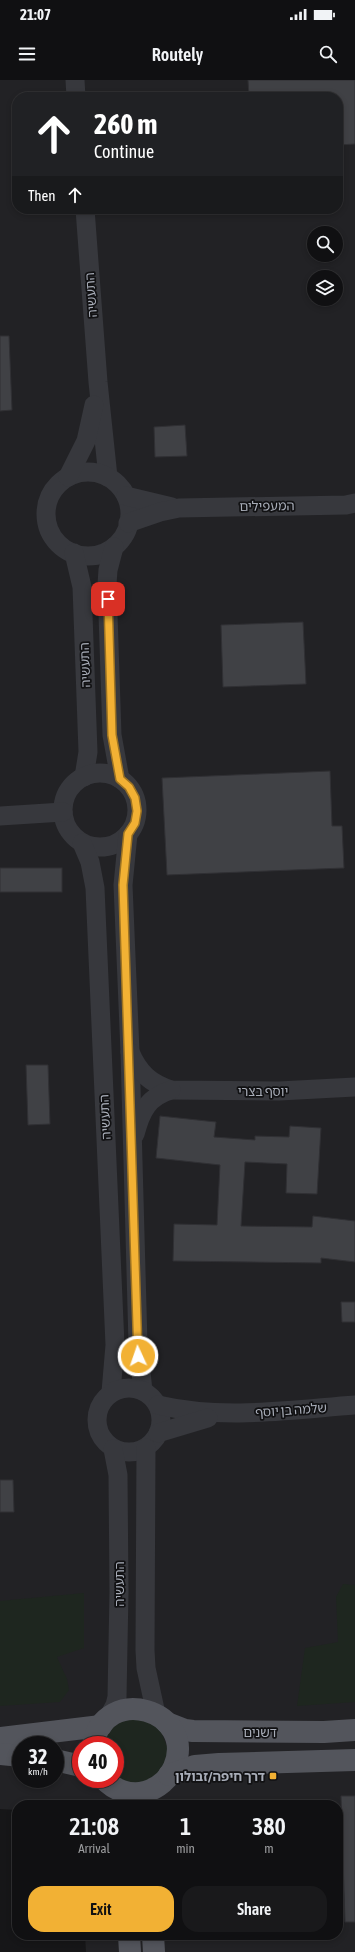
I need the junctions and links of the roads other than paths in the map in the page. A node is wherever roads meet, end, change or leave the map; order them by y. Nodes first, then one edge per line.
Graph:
1 (75, 80) edge
2 (76, 92) edge
3 (85, 214) edge
4 (98, 382) junction
5 (108, 476) junction
6 (68, 477) junction
7 (126, 496) junction
8 (355, 503) edge
9 (180, 508) junction
10 (128, 523) junction
11 (114, 546) junction
12 (74, 553) junction
13 (84, 777) junction
14 (120, 779) junction
15 (63, 812) junction
16 (0, 816) edge
17 (128, 834) junction
18 (82, 843) junction
19 (130, 1052) junction
20 (355, 1087) edge
21 (171, 1090) junction
22 (132, 1147) junction
23 (143, 1391) junction
24 (111, 1392) junction
25 (355, 1405) edge
26 (158, 1406) junction
27 (227, 1414) junction
28 (158, 1434) junction
29 (146, 1448) junction
30 (113, 1449) junction
31 (161, 1719) junction
32 (101, 1730) edge
33 (355, 1730) edge
34 (0, 1738) edge
35 (0, 1754) edge
36 (12, 1755) edge
37 (355, 1760) edge
38 (166, 1779) junction
39 (111, 1790) edge
40 (156, 1800) edge
41 (129, 1940) edge
42 (153, 1940) edge
43 (130, 1952) edge
44 (154, 1952) edge

1 - 2 street
3 - 4 street, התעשיה
4 - 5 street, התעשיה
4 - 6 street, התעשיה
5 - 6 street
5 - 7 street
6 - 12 street
7 - 9 street, המעפילים
7 - 10 street
8 - 9 street, המעפילים
9 - 10 street, המעפילים
10 - 11 street
11 - 12 street
11 - 14 street, התעשיה
12 - 13 street, התעשיה
13 - 14 street
13 - 15 street
14 - 17 street
15 - 16 street
15 - 18 street
17 - 18 street
17 - 19 street, התעשיה
18 - 24 street, התעשיה
19 - 21 street, יוסף בצרי
19 - 22 street, התעשיה
20 - 21 street, יוסף בצרי
21 - 22 street, יוסף בצרי
22 - 23 street, התעשיה
23 - 24 street
23 - 26 street
24 - 30 street
25 - 27 street, שלמה בן יוסף
26 - 27 street, שלמה בן יוסף
26 - 28 street
27 - 28 street, שלמה בן יוסף
28 - 29 street
29 - 30 street
29 - 31 street, התעשיה
30 - 32 street, התעשיה
31 - 32 main road, דשנים
31 - 33 main road, דשנים
31 - 38 main road
32 - 34 main road
35 - 36 main road
37 - 38 main road
38 - 39 main road
38 - 40 main road
41 - 43 main road
42 - 44 main road

